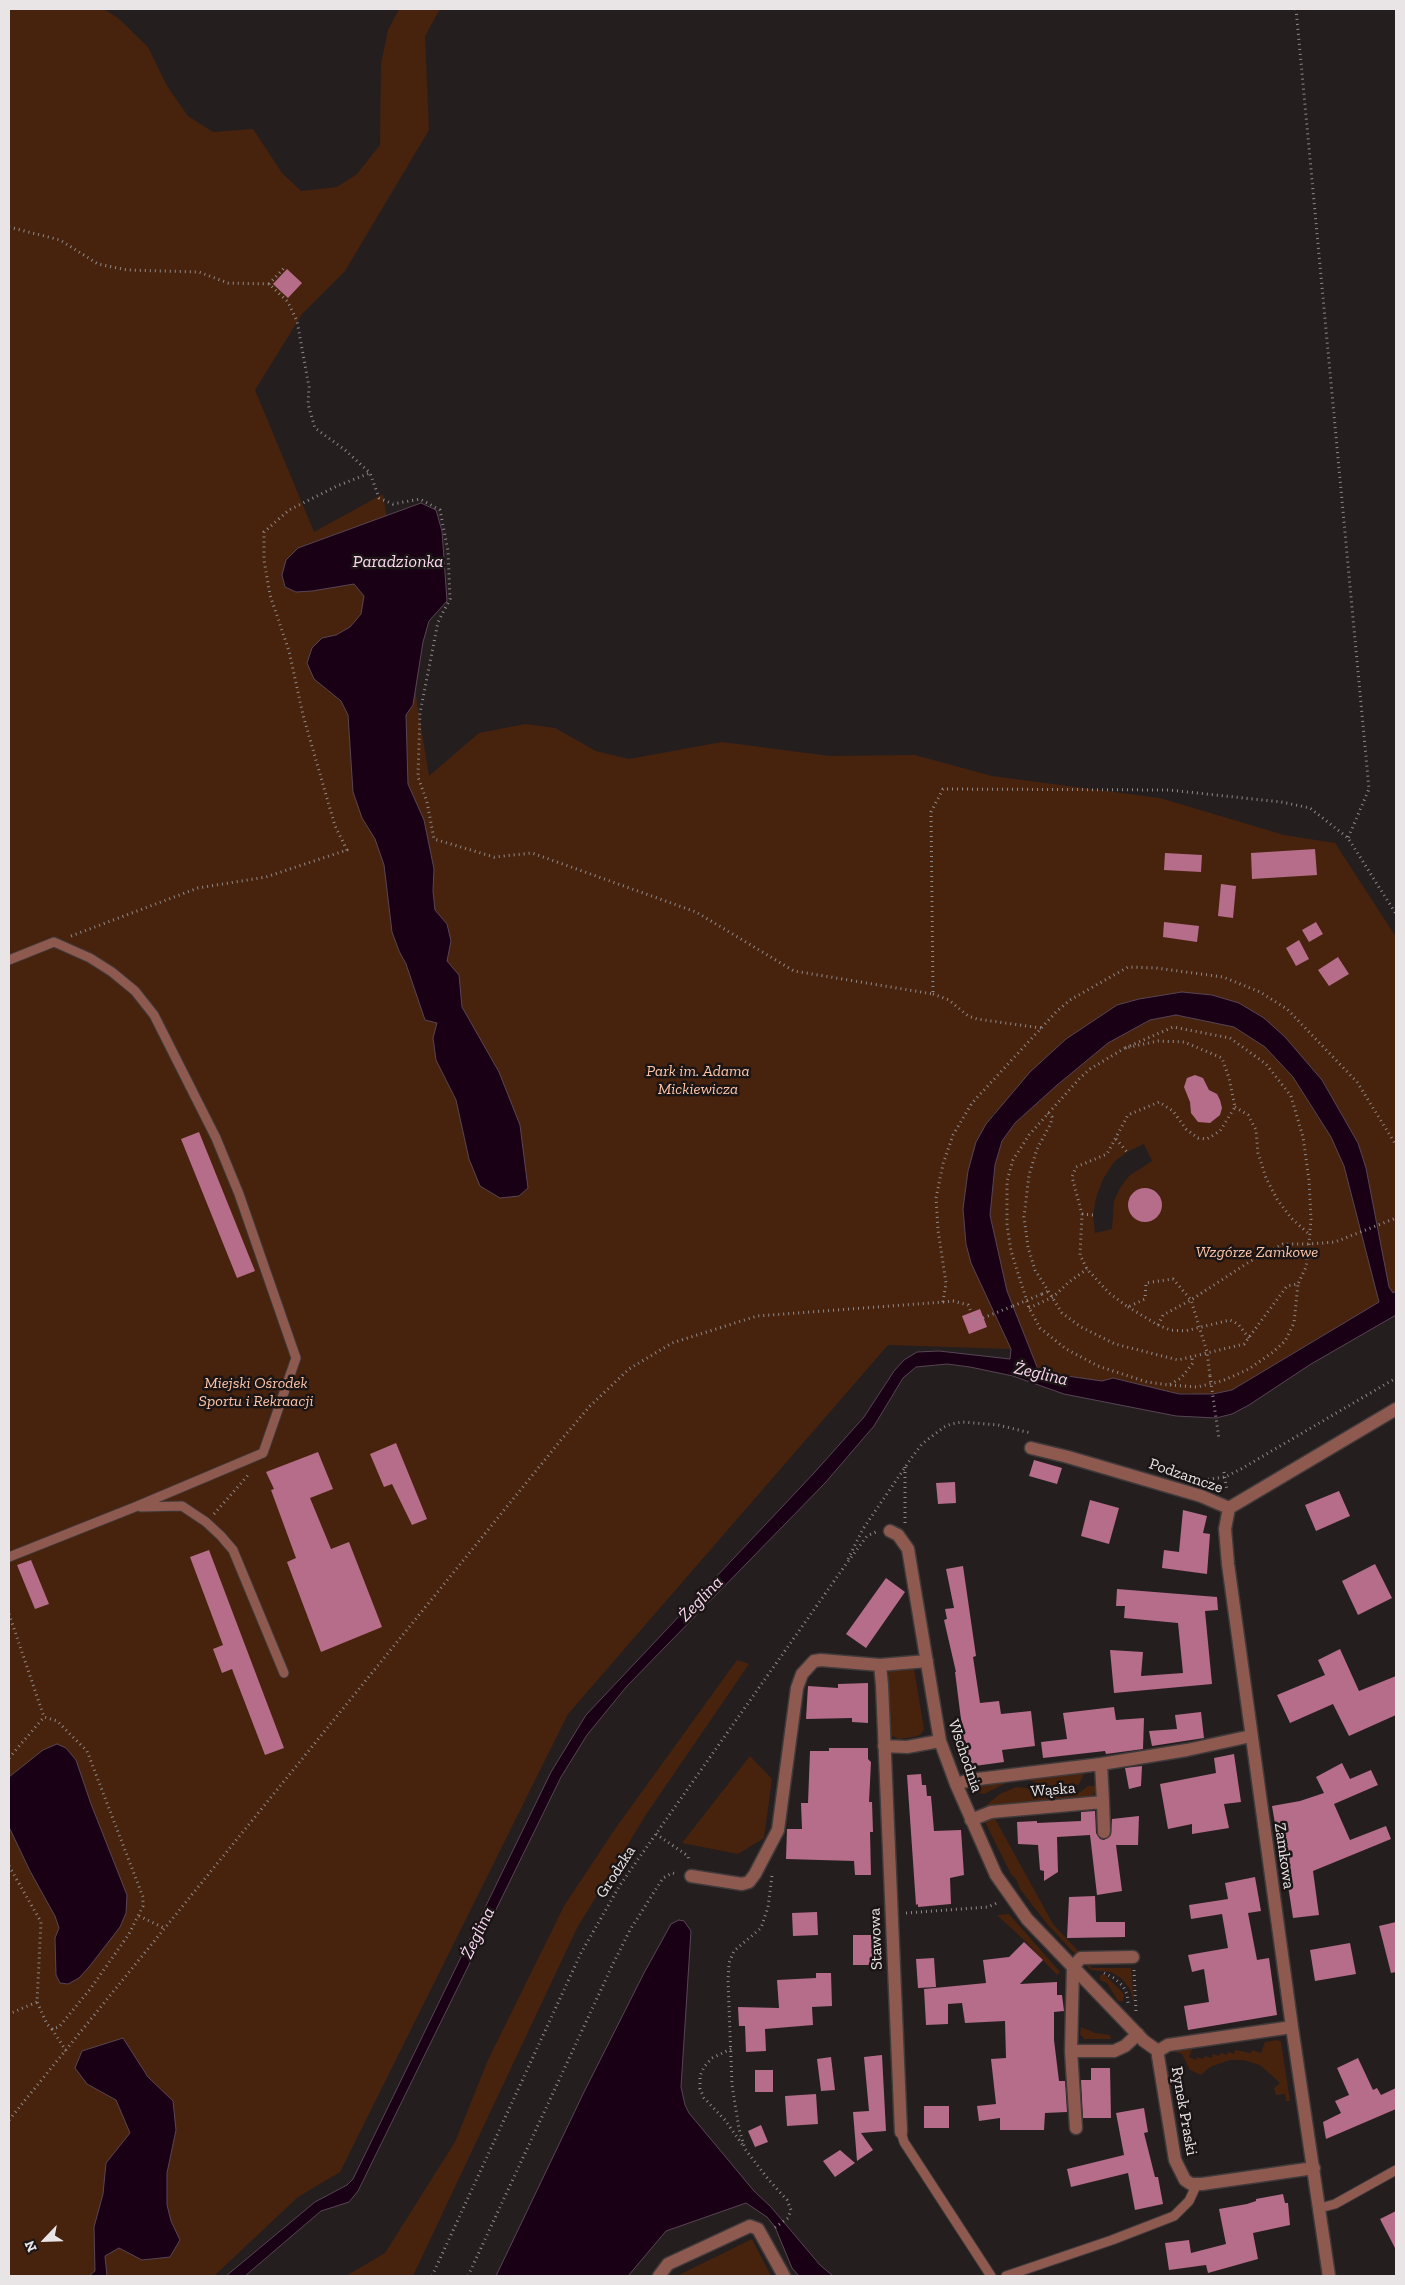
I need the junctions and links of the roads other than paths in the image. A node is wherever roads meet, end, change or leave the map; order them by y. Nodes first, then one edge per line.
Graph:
1 (9, 960) edge
2 (1396, 1408) edge
3 (1031, 1448) dead end
4 (135, 1507) junction
5 (1229, 1508) junction
6 (890, 1531) road end
7 (9, 1557) edge
8 (927, 1661) junction
9 (880, 1665) junction
10 (284, 1673) dead end
11 (1251, 1736) junction
12 (940, 1741) junction
13 (884, 1746) junction
14 (1102, 1764) junction
15 (956, 1784) junction
16 (1103, 1802) junction
17 (971, 1820) junction
18 (1104, 1832) dead end
19 (691, 1876) road end
20 (1133, 1957) road end
21 (1072, 1967) junction
22 (1292, 2026) junction
23 (1138, 2034) junction
24 (1071, 2051) junction
25 (1158, 2051) junction
26 (1076, 2128) dead end
27 (901, 2132) joint
28 (1314, 2168) junction
29 (1396, 2170) edge
30 (1197, 2184) junction
31 (1320, 2208) junction
32 (660, 2276) edge
33 (784, 2276) edge
34 (990, 2276) edge
35 (1006, 2276) edge
36 (1329, 2276) edge

1 - 4 lane
2 - 5 street, Podzamcze
3 - 5 street, Podzamcze
4 - 7 lane
4 - 10 lane
5 - 11 street, Zamkowa
6 - 8 street, Wschodnia
8 - 9 street
8 - 12 street, Wschodnia
9 - 13 street, Stawowa
9 - 19 street
11 - 14 street, Wąska
11 - 22 street, Zamkowa
12 - 13 street
12 - 15 street, Wschodnia
13 - 27 street, Stawowa
14 - 15 street, Wąska
14 - 16 street
15 - 17 street, Wschodnia
16 - 17 street, Wąska
16 - 18 street
17 - 21 street, Wschodnia
20 - 21 street
21 - 23 street, Wschodnia
21 - 24 street
22 - 25 street, Rynek Praski
22 - 28 street, Zamkowa
23 - 24 street
23 - 25 street, Wschodnia
24 - 26 street
25 - 30 street, Rynek Praski
27 - 34 lane
28 - 30 street
28 - 31 street, Zamkowa
29 - 31 lane
30 - 35 lane
31 - 36 street, Zamkowa
32 - 33 street

